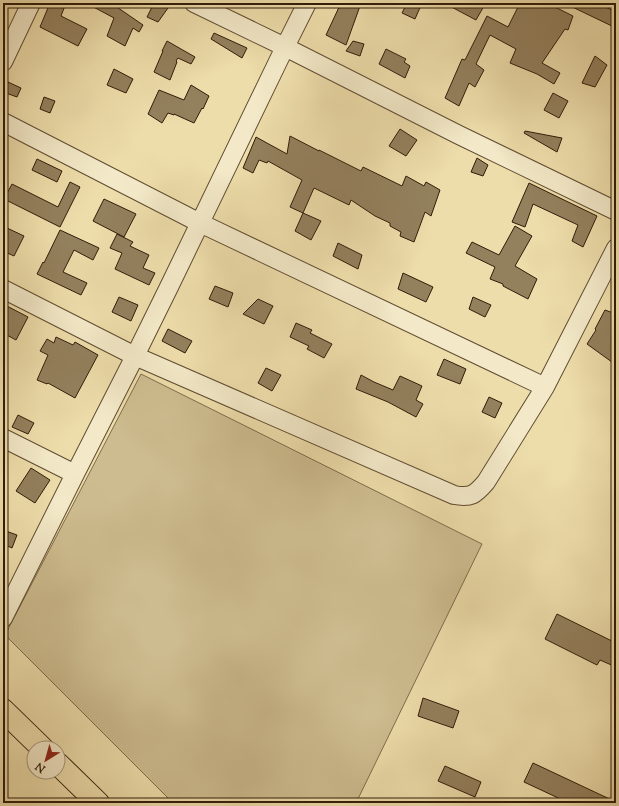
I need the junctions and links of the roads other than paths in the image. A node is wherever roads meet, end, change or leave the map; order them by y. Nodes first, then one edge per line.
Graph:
1 (31, 3) edge
2 (194, 3) edge
3 (307, 3) edge
4 (285, 47) junction
5 (3, 62) edge
6 (3, 122) edge
7 (616, 211) edge
8 (200, 223) junction
9 (616, 248) edge
10 (3, 289) edge
11 (135, 356) junction
12 (545, 387) junction
13 (3, 438) edge
14 (74, 474) junction
15 (3, 618) edge
16 (3, 710) edge
17 (3, 731) edge
18 (34, 740) edge
19 (26, 754) edge
20 (66, 772) edge
21 (53, 780) edge
22 (76, 803) edge
23 (98, 803) edge

1 - 5 street
2 - 4 street
3 - 4 street
4 - 7 street
4 - 8 street
6 - 8 street
8 - 11 street
8 - 12 street
9 - 12 street
10 - 11 street
11 - 12 street
11 - 14 street
13 - 14 street
14 - 15 street
16 - 18 main road
17 - 19 main road
20 - 23 main road
21 - 22 main road

